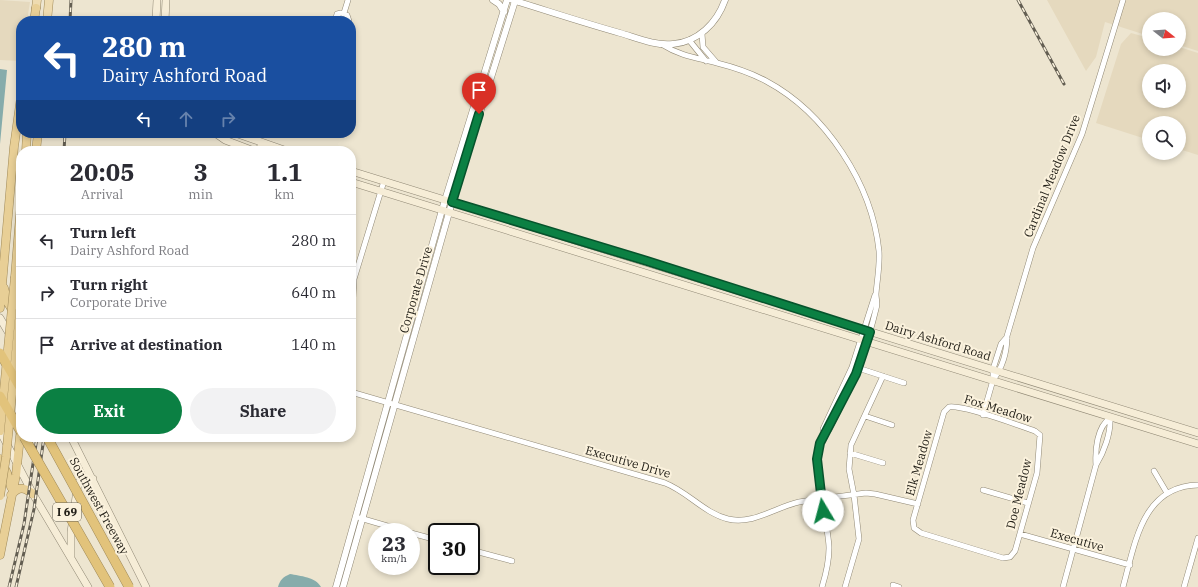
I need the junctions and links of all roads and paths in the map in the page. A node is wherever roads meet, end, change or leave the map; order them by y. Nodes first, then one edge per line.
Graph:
1 (49, 0) edge
2 (157, 0) edge
3 (166, 0) edge
4 (348, 0) edge
5 (493, 0) edge
6 (507, 0) edge
7 (514, 0) edge
8 (725, 0) edge
9 (1123, 0) edge
10 (36, 4) edge
11 (504, 12) junction
12 (344, 13) junction
13 (35, 16) edge
14 (47, 16) edge
15 (156, 16) edge
16 (165, 16) edge
17 (336, 16) edge
18 (347, 16) edge
19 (702, 34) junction
20 (689, 40) junction
21 (663, 45) junction
22 (706, 62) junction
23 (716, 62) junction
24 (476, 102) junction
25 (483, 104) junction
26 (16, 133) edge
27 (222, 138) edge
28 (248, 138) edge
29 (262, 143) junction
30 (241, 146) edge
31 (261, 146) edge
32 (270, 146) edge
33 (356, 172) edge
34 (384, 181) junction
35 (356, 184) edge
36 (381, 192) junction
37 (449, 201) junction
38 (446, 211) junction
39 (6, 239) junction
40 (0, 246) edge
41 (429, 256) junction
42 (436, 258) junction
43 (647, 261) junction
44 (16, 265) edge
45 (644, 272) junction
46 (356, 273) edge
47 (695, 276) junction
48 (3, 280) junction
49 (692, 287) junction
50 (781, 303) junction
51 (0, 308) edge
52 (777, 314) junction
53 (16, 315) edge
54 (0, 318) edge
55 (866, 330) junction
56 (863, 340) junction
57 (16, 344) edge
58 (16, 349) edge
59 (930, 350) junction
60 (0, 352) edge
61 (16, 352) edge
62 (928, 360) junction
63 (858, 368) junction
64 (996, 370) junction
65 (883, 376) junction
66 (16, 380) edge
67 (993, 380) junction
68 (904, 383) dead end
69 (356, 394) edge
70 (839, 394) junction
71 (0, 396) edge
72 (845, 397) junction
73 (387, 403) junction
74 (395, 406) junction
75 (949, 407) joint
76 (983, 415) junction
77 (865, 416) junction
78 (1110, 418) junction
79 (16, 423) edge
80 (892, 425) dead end
81 (0, 428) edge
82 (0, 431) edge
83 (16, 432) edge
84 (825, 432) junction
85 (1198, 433) edge
86 (1040, 435) joint
87 (19, 442) edge
88 (27, 442) edge
89 (50, 442) edge
90 (74, 442) edge
91 (1198, 444) edge
92 (850, 453) junction
93 (0, 459) edge
94 (17, 461) junction
95 (883, 463) dead end
96 (1154, 471) dead end
97 (93, 479) junction
98 (1198, 485) edge
99 (983, 490) dead end
100 (1167, 493) junction
101 (33, 494) junction
102 (854, 495) junction
103 (0, 496) edge
104 (11, 496) junction
105 (821, 499) junction
106 (1028, 503) junction
107 (918, 504) junction
108 (355, 516) junction
109 (362, 519) junction
110 (377, 523) edge
111 (1020, 534) junction
112 (1198, 541) edge
113 (1073, 549) junction
114 (480, 552) edge
115 (0, 555) edge
116 (71, 557) junction
117 (1010, 557) joint
118 (512, 561) dead end
119 (1130, 565) junction
120 (88, 587) edge
121 (110, 587) edge
122 (129, 587) edge
123 (146, 587) edge
124 (336, 587) edge
125 (343, 587) edge
126 (822, 587) edge
127 (846, 587) edge
128 (1063, 587) edge
129 (1123, 587) edge
130 (1184, 587) edge

1 - 14 main road
2 - 15 main road
3 - 16 main road
4 - 12 street
5 - 11 street
6 - 11 street, Corporate Drive
7 - 21 street
7 - 25 street, Corporate Drive
8 - 19 street
9 - 64 street, Cardinal Meadow Drive
10 - 13 highway
11 - 24 street, Corporate Drive
12 - 17 street
12 - 18 street
19 - 20 street
19 - 23 street
20 - 21 street
20 - 22 street
21 - 22 street
22 - 23 street
23 - 55 street
24 - 25 street
24 - 37 street, Corporate Drive
25 - 37 street, Corporate Drive
26 - 39 highway
27 - 30 main road
28 - 29 main road
29 - 31 main road
29 - 32 main road
33 - 34 main road, Dairy Ashford Road
34 - 36 street
34 - 37 main road, Dairy Ashford Road
35 - 36 main road, Dairy Ashford Road
36 - 38 main road, Dairy Ashford Road
36 - 46 street
37 - 38 street, Corporate Drive
37 - 43 main road, Dairy Ashford Road
38 - 41 street, Corporate Drive
38 - 42 street, Corporate Drive
38 - 45 main road, Dairy Ashford Road
39 - 40 highway
39 - 48 highway
41 - 42 street
41 - 73 street, Corporate Drive
42 - 74 street, Corporate Drive
43 - 45 main road
43 - 47 main road, Dairy Ashford Road
44 - 82 highway, bridge
45 - 49 main road, Dairy Ashford Road
47 - 49 main road
47 - 50 main road, Dairy Ashford Road
48 - 51 highway
48 - 53 highway
49 - 52 main road, Dairy Ashford Road
50 - 52 main road
50 - 55 main road, Dairy Ashford Road
52 - 56 main road, Dairy Ashford Road
54 - 57 main road
55 - 56 street
55 - 59 main road, Dairy Ashford Road
56 - 62 main road, Dairy Ashford Road
56 - 63 street
56 - 70 street
58 - 60 highway
59 - 62 main road
59 - 64 main road, Dairy Ashford Road
60 - 66 highway, bridge
61 - 103 highway, bridge
62 - 67 main road, Dairy Ashford Road
63 - 65 street
63 - 72 street
64 - 67 street, Cardinal Meadow Drive
64 - 85 main road, Dairy Ashford Road
65 - 68 street
65 - 77 street
67 - 76 street, Cardinal Meadow Drive
67 - 78 main road, Dairy Ashford Road
69 - 73 street, Executive Drive
70 - 72 street
70 - 84 street
71 - 79 highway, bridge
72 - 84 street
73 - 74 street, Executive Drive
73 - 108 street, Corporate Drive
74 - 105 street, Executive Drive
74 - 109 street, Corporate Drive
75 - 76 street, Fox Meadow
75 - 107 street, Elk Meadow
76 - 86 street, Fox Meadow
77 - 80 street
77 - 92 street
78 - 91 main road, Dairy Ashford Road
78 - 113 street
81 - 83 highway
82 - 94 main road
84 - 105 street
86 - 106 street, Doe Meadow
87 - 94 highway
88 - 121 highway, I 69, bridge
89 - 122 highway, Southwest Freeway / I 69, bridge
90 - 97 main road
92 - 95 street
92 - 102 street
93 - 104 highway
94 - 101 main road
94 - 104 highway
96 - 100 street
97 - 116 main road
97 - 123 main road
98 - 100 street
99 - 106 street
100 - 119 street
101 - 104 highway
101 - 116 main road
102 - 105 street, Executive Drive
102 - 107 street, Executive Drive
102 - 127 street
104 - 115 highway
105 - 126 street
106 - 111 street, Doe Meadow
107 - 117 street, Elk Meadow
108 - 109 street
108 - 124 street, Corporate Drive
109 - 110 street
109 - 125 street, Corporate Drive
111 - 113 street, Executive
111 - 117 street, Doe Meadow
112 - 130 street
113 - 119 street, Executive
113 - 128 street
114 - 118 street
116 - 120 main road
119 - 129 street

